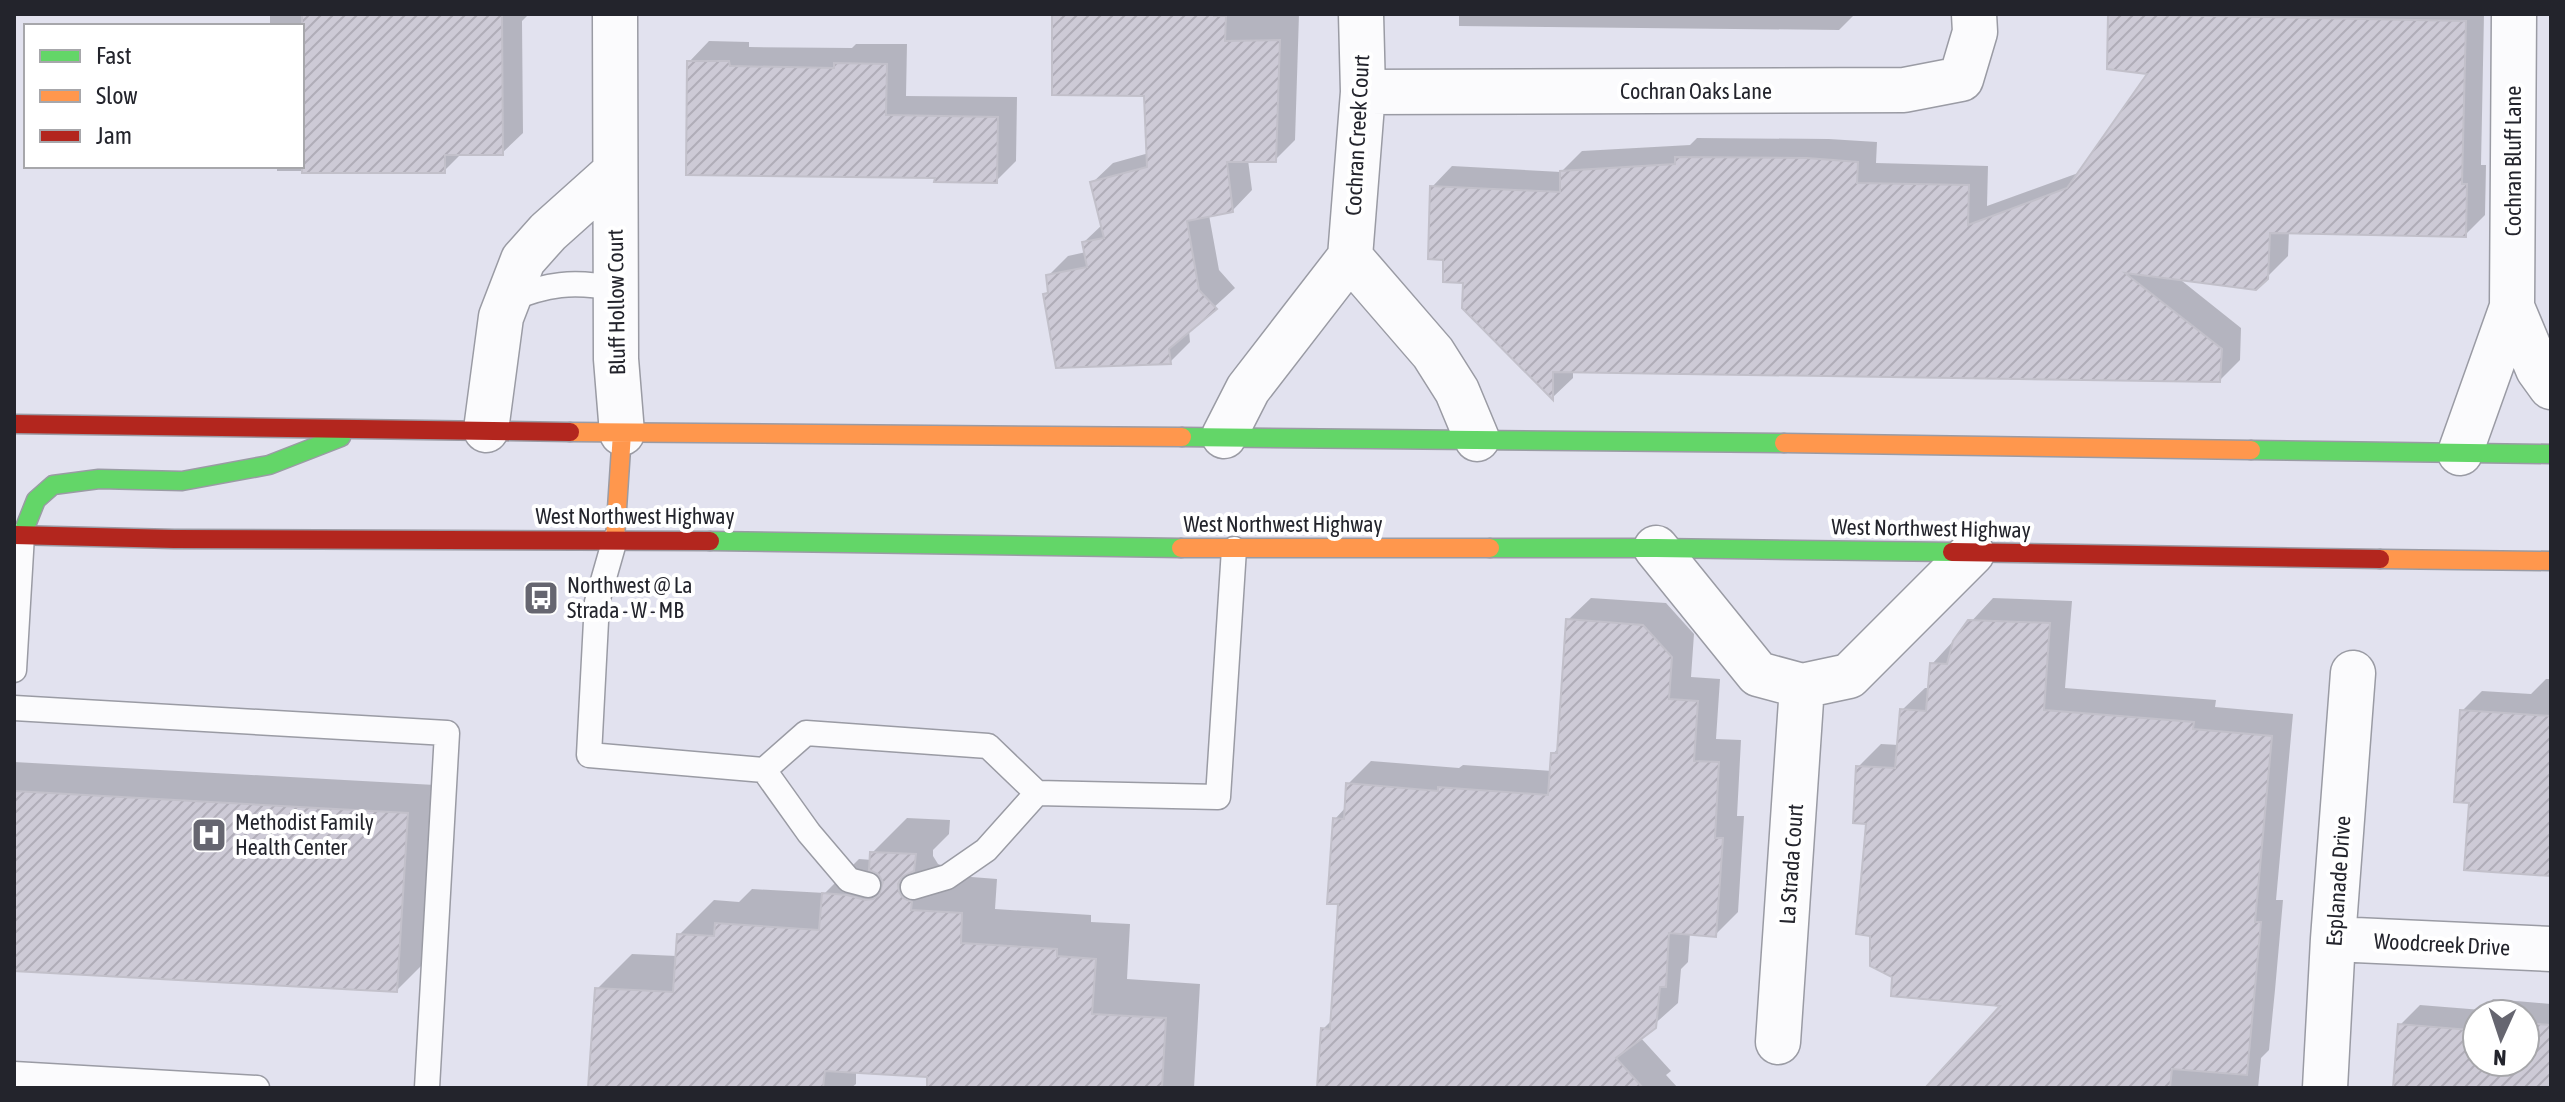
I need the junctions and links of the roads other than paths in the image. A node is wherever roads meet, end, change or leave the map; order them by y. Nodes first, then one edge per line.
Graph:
1 (615, 14) edge
2 (1361, 14) edge
3 (1974, 14) edge
4 (2514, 14) edge
5 (1363, 92) junction
6 (615, 172) junction
7 (1350, 257) junction
8 (615, 289) junction
9 (508, 300) junction
10 (2512, 307) junction
11 (2491, 369) junction
12 (2545, 378) edge
13 (14, 424) edge
14 (358, 430) junction
15 (486, 430) junction
16 (622, 433) junction
17 (1224, 436) junction
18 (1477, 439) junction
19 (2460, 453) junction
20 (2551, 454) edge
21 (18, 535) edge
22 (615, 539) junction
23 (1656, 548) junction
24 (1234, 549) junction
25 (1972, 553) junction
26 (2551, 561) edge
27 (14, 670) edge
28 (2353, 673) dead end
29 (1802, 686) junction
30 (14, 708) edge
31 (764, 770) junction
32 (1037, 793) junction
33 (868, 885) dead end
34 (913, 887) dead end
35 (2333, 939) junction
36 (2551, 949) edge
37 (1778, 1042) dead end
38 (14, 1074) edge
39 (257, 1088) edge
40 (427, 1088) edge
41 (2325, 1088) edge

1 - 6 street, Bluff Hollow Court
2 - 5 street, Cochran Creek Court
3 - 5 street, Cochran Oaks Lane
4 - 10 street, Cochran Bluff Lane
5 - 7 street, Cochran Creek Court
6 - 8 street, Bluff Hollow Court
6 - 9 street
7 - 17 street
7 - 18 street
8 - 9 lane
8 - 16 street, Bluff Hollow Court
9 - 15 street
10 - 11 street, Cochran Bluff Lane
10 - 12 street, Cochran Bluff Lane
11 - 12 lane
11 - 19 street, Cochran Bluff Lane
13 - 14 main road
14 - 15 main road
14 - 21 main road
15 - 16 main road
16 - 17 main road
16 - 22 main road
17 - 18 main road
18 - 19 main road
19 - 20 main road
21 - 22 main road, West Northwest Highway
21 - 27 lane
22 - 24 main road, West Northwest Highway
22 - 31 lane
23 - 24 main road, West Northwest Highway
23 - 25 main road, West Northwest Highway
23 - 29 street
24 - 32 lane
25 - 26 main road, West Northwest Highway
25 - 29 street
28 - 35 street, Esplanade Drive
29 - 37 street, La Strada Court
30 - 40 lane
31 - 32 lane
31 - 33 lane
32 - 34 lane
35 - 36 street, Woodcreek Drive
35 - 41 street, Esplanade Drive
38 - 39 lane

